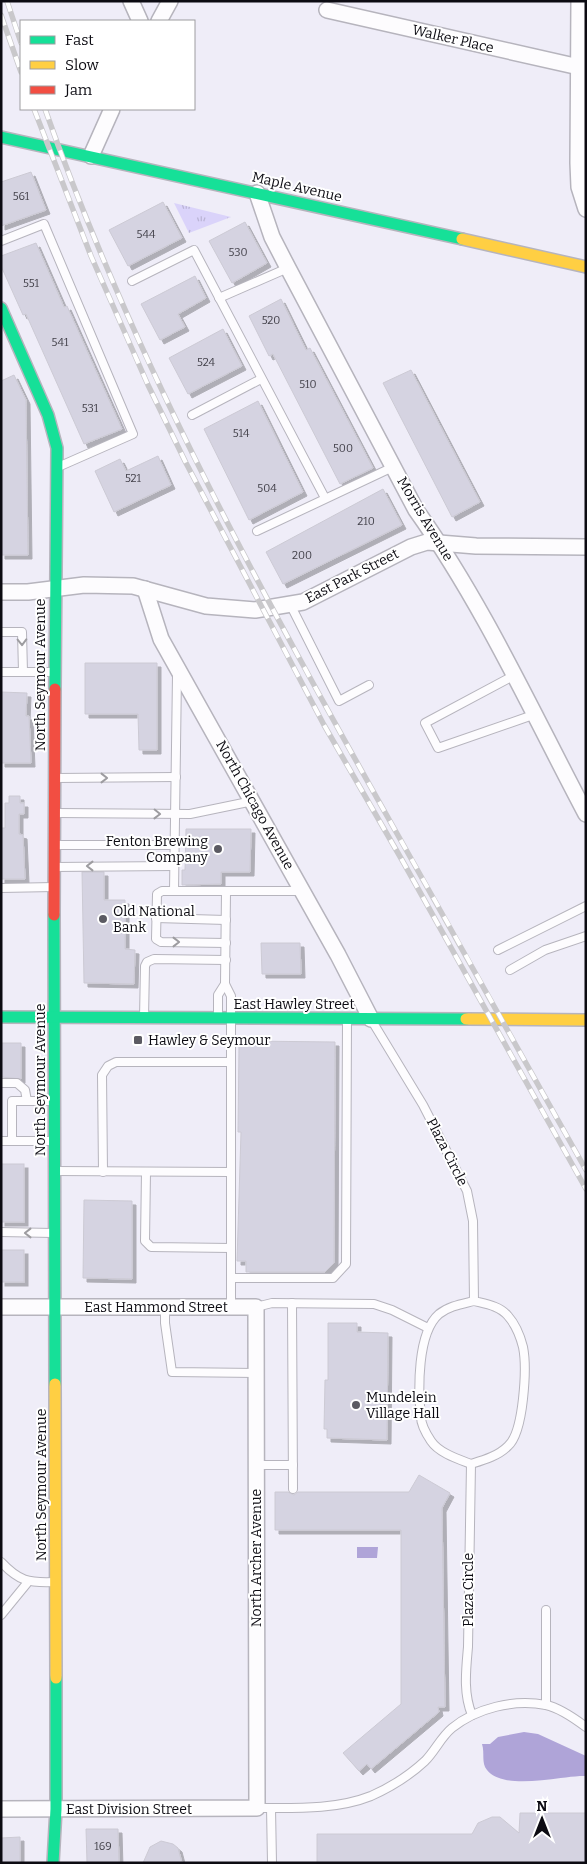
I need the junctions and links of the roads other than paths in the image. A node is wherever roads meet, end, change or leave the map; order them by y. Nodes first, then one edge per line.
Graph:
1 (132, 1) edge
2 (170, 1) edge
3 (580, 1) edge
4 (327, 10) dead end
5 (140, 20) edge
6 (160, 20) edge
7 (579, 67) junction
8 (112, 110) edge
9 (1, 137) edge
10 (91, 156) junction
11 (257, 193) junction
12 (586, 209) edge
13 (1, 241) edge
14 (586, 267) edge
15 (288, 268) junction
16 (132, 281) dead end
17 (218, 298) junction
18 (1, 308) edge
19 (261, 379) junction
20 (192, 415) dead end
21 (394, 467) junction
22 (57, 468) junction
23 (325, 498) junction
24 (257, 531) dead end
25 (440, 543) junction
26 (586, 547) edge
27 (55, 589) junction
28 (145, 589) junction
29 (1, 592) edge
30 (290, 604) junction
31 (1, 632) edge
32 (178, 668) junction
33 (1, 672) edge
34 (23, 672) junction
35 (56, 672) junction
36 (513, 676) junction
37 (369, 685) dead end
38 (534, 715) junction
39 (176, 777) junction
40 (56, 778) junction
41 (253, 801) junction
42 (56, 813) junction
43 (175, 814) junction
44 (586, 814) edge
45 (55, 845) junction
46 (174, 845) junction
47 (54, 866) junction
48 (174, 866) junction
49 (55, 887) junction
50 (1, 888) edge
51 (174, 891) junction
52 (302, 891) junction
53 (226, 892) junction
54 (586, 906) edge
55 (156, 918) junction
56 (226, 920) junction
57 (586, 936) edge
58 (226, 943) junction
59 (498, 950) dead end
60 (226, 960) junction
61 (510, 970) dead end
62 (225, 984) junction
63 (586, 1014) edge
64 (1, 1017) edge
65 (55, 1018) junction
66 (144, 1018) junction
67 (218, 1018) junction
68 (231, 1019) junction
69 (347, 1019) junction
70 (371, 1019) junction
71 (586, 1020) edge
72 (231, 1062) junction
73 (1, 1083) edge
74 (27, 1101) junction
75 (55, 1101) junction
76 (1, 1140) edge
77 (12, 1140) junction
78 (55, 1140) junction
79 (55, 1171) junction
80 (103, 1172) junction
81 (146, 1172) junction
82 (231, 1172) junction
83 (1, 1232) edge
84 (55, 1233) junction
85 (231, 1248) junction
86 (231, 1278) junction
87 (474, 1301) junction
88 (292, 1303) junction
89 (1, 1307) edge
90 (165, 1307) junction
91 (231, 1307) junction
92 (256, 1307) junction
93 (55, 1308) junction
94 (428, 1328) junction
95 (256, 1373) junction
96 (471, 1464) junction
97 (293, 1465) junction
98 (256, 1466) junction
99 (294, 1489) dead end
100 (1, 1562) edge
101 (28, 1582) junction
102 (56, 1582) junction
103 (546, 1610) dead end
104 (1, 1615) edge
105 (546, 1705) junction
106 (472, 1715) junction
107 (586, 1727) edge
108 (264, 1808) junction
109 (1, 1809) edge
110 (56, 1809) junction
111 (53, 1863) edge
112 (272, 1863) edge

1 - 5 street
2 - 6 street
3 - 7 street
4 - 7 street, Walker Place
7 - 12 street
8 - 10 street
9 - 10 street, Maple Avenue
10 - 11 street, Maple Avenue
11 - 14 street, Maple Avenue
11 - 15 street, Morris Avenue
13 - 22 lane
15 - 17 lane
15 - 21 street, Morris Avenue
16 - 17 lane
17 - 19 lane
18 - 22 street, North Seymour Avenue
19 - 20 lane
19 - 23 lane
21 - 23 lane
21 - 25 street, Morris Avenue
22 - 27 street, North Seymour Avenue
23 - 24 lane
25 - 26 street, East Park Street
25 - 30 street, East Park Street
25 - 36 street, Morris Avenue
27 - 28 street, East Park Street
27 - 29 street, East Park Street
27 - 35 street, North Seymour Avenue
28 - 30 street, East Park Street
28 - 32 street, North Chicago Avenue
30 - 37 lane
31 -> 34 lane
32 - 39 lane
32 - 41 street, North Chicago Avenue
33 - 34 lane
34 - 35 lane
35 - 40 street, North Seymour Avenue
36 - 38 street, Morris Avenue
36 - 38 lane
38 - 44 street, Morris Avenue
40 -> 39 lane
39 - 43 lane
40 - 42 street, North Seymour Avenue
41 - 43 lane
41 - 52 street, North Chicago Avenue
42 -> 43 lane
42 - 45 street, North Seymour Avenue
43 - 46 lane
45 - 46 lane
45 - 47 street, North Seymour Avenue
46 - 48 lane
48 -> 47 lane
47 - 49 street, North Seymour Avenue
48 - 51 lane
49 - 50 lane
49 - 65 street, North Seymour Avenue
51 - 53 lane
51 - 55 lane
52 - 53 lane
52 - 70 street, North Chicago Avenue
53 - 56 lane
54 - 59 lane
55 - 56 lane
55 -> 58 lane
56 - 58 lane
57 - 61 lane
58 - 60 lane
60 - 62 lane
60 - 66 lane
62 - 67 lane
62 - 68 lane
63 - 71 lane
64 - 65 street, East Hawley Street
65 - 66 street, East Hawley Street
65 - 75 street, North Seymour Avenue
66 - 67 street, East Hawley Street
67 - 68 street, East Hawley Street
68 - 69 street, East Hawley Street
68 - 72 lane
69 - 70 street, East Hawley Street
69 - 86 lane
70 - 71 street, East Hawley Street
70 - 87 lane, Plaza Circle
72 - 80 lane
72 - 82 lane
73 - 74 lane
74 - 75 lane
74 - 77 lane
75 - 78 street, North Seymour Avenue
76 - 77 lane
77 - 78 lane
78 - 79 street, North Seymour Avenue
79 - 80 lane
79 - 84 street, North Seymour Avenue
80 - 81 lane
81 - 82 lane
81 - 85 lane
82 - 85 lane
84 -> 83 lane
84 - 93 street, North Seymour Avenue
85 - 86 lane
86 - 91 lane
87 - 94 lane
87 - 96 lane
88 - 92 lane
88 - 94 lane
88 - 97 lane
89 - 93 street, East Hammond Street
90 - 91 street, East Hammond Street
90 - 93 street, East Hammond Street
90 - 95 lane
91 - 92 street, East Hammond Street
92 - 95 street, North Archer Avenue
93 - 102 street, North Seymour Avenue
94 - 96 lane
95 - 98 street, North Archer Avenue
96 - 106 lane, Plaza Circle
97 - 98 lane
97 - 99 lane
98 - 108 street, North Archer Avenue
100 - 101 lane
101 - 102 lane
101 - 104 lane
102 - 110 street, North Seymour Avenue
103 - 105 lane
105 - 106 lane
105 - 107 lane
106 - 108 lane
108 - 110 street, East Division Street
108 - 112 lane
109 - 110 street, East Division Street
110 - 111 street, North Seymour Avenue

